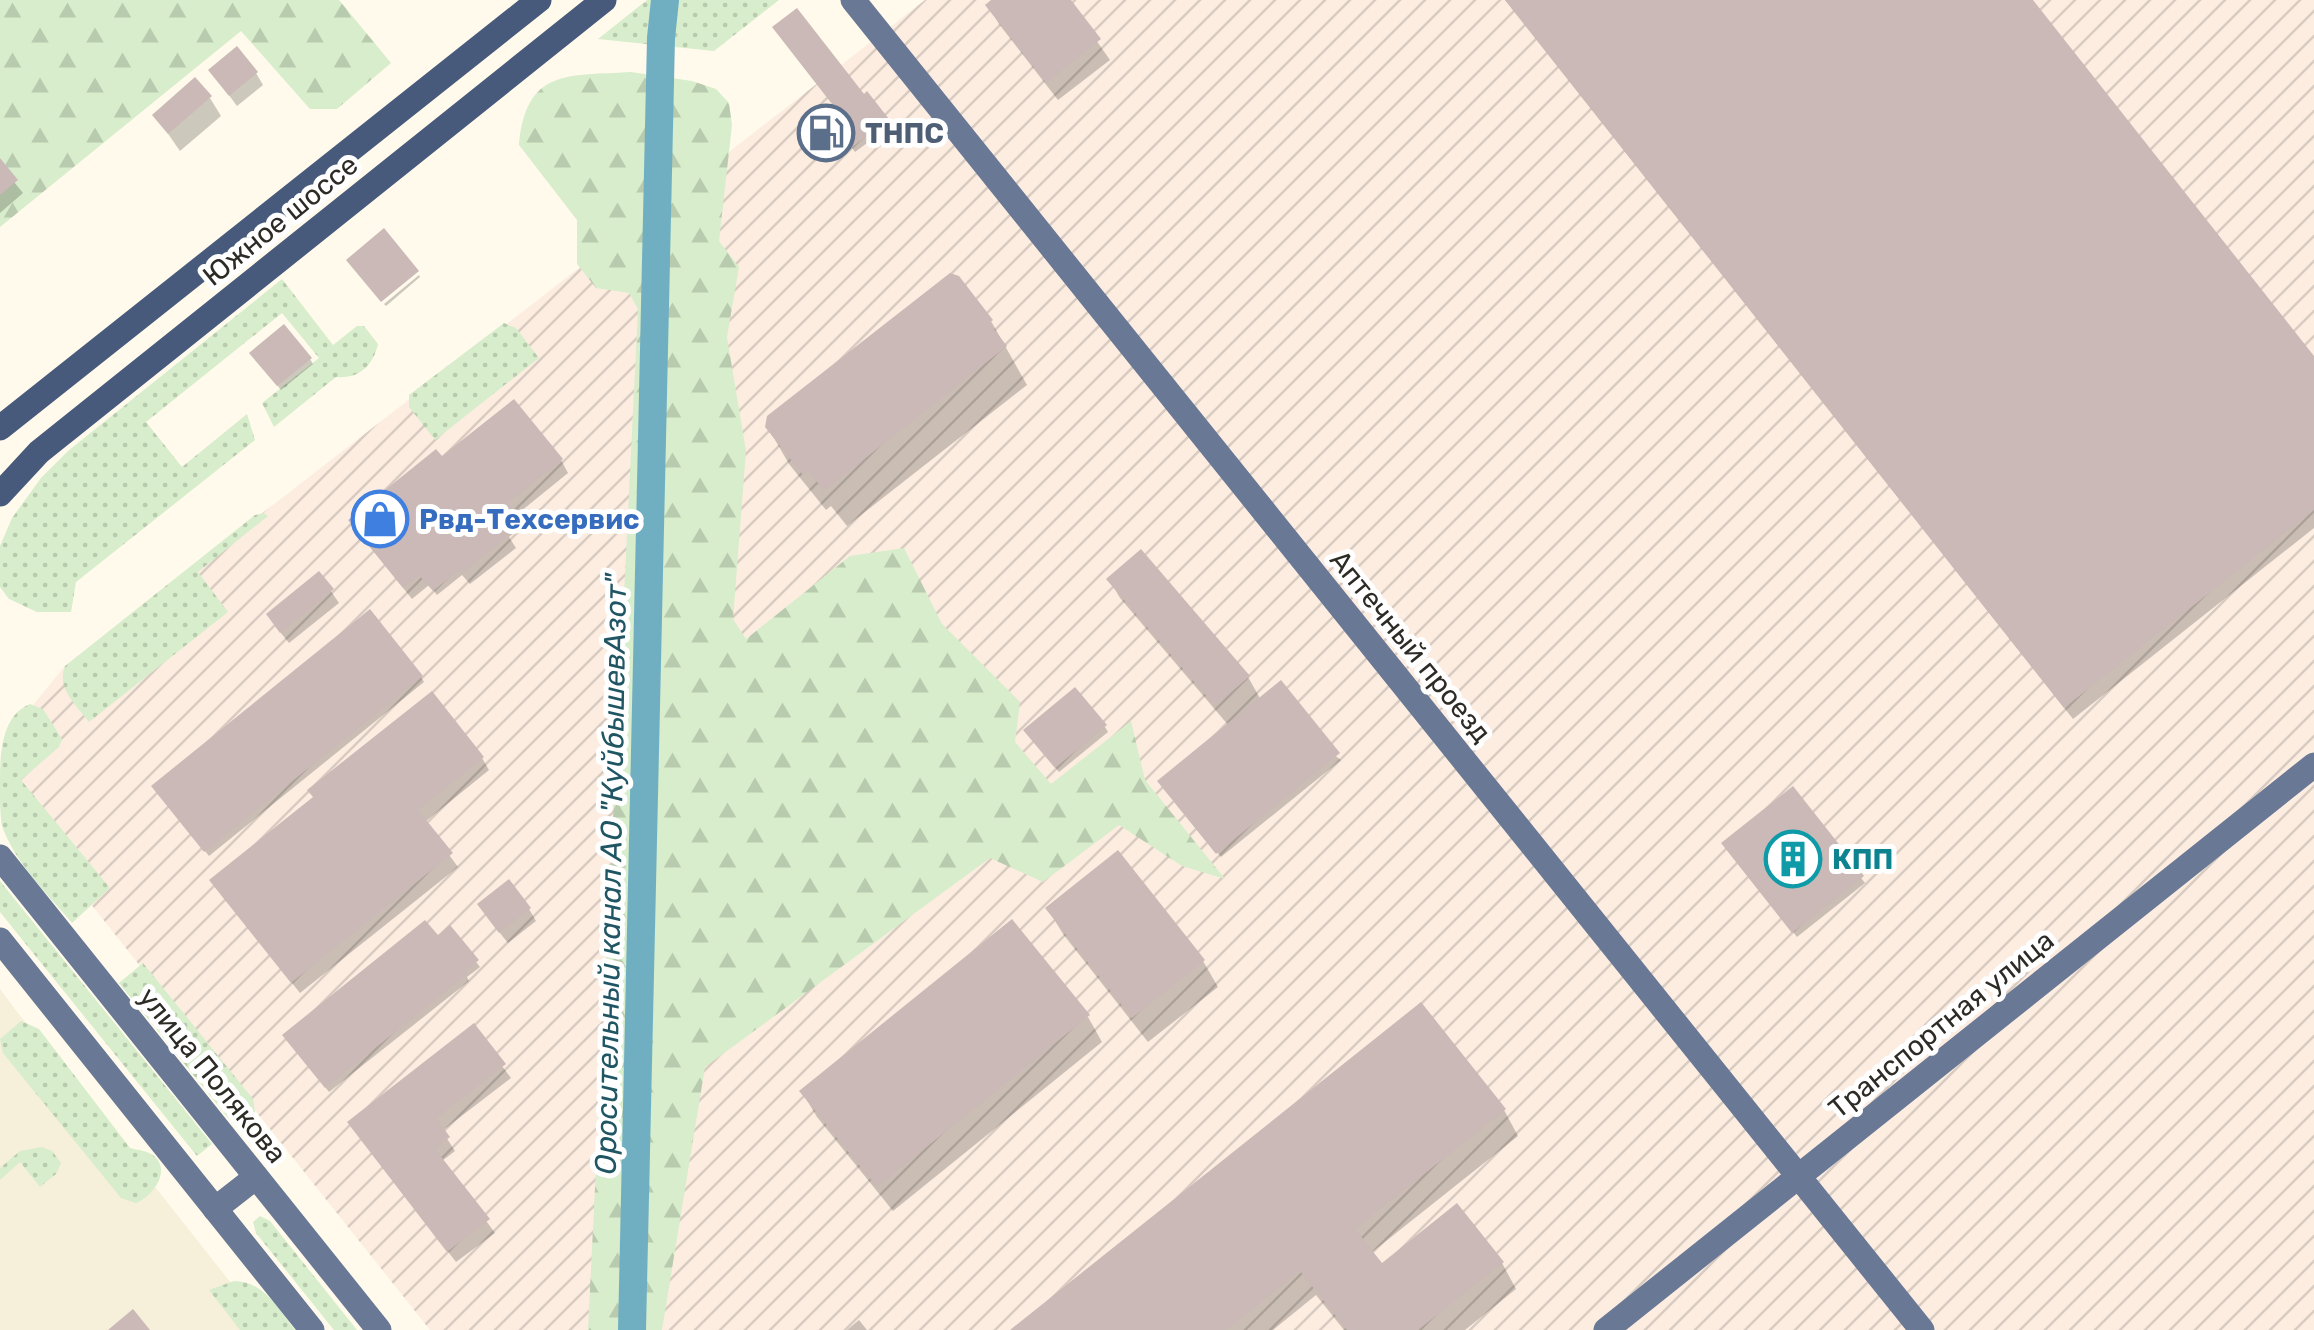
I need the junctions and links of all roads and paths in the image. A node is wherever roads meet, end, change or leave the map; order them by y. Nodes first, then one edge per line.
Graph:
1 (538, 0) edge
2 (604, 0) edge
3 (853, 0) edge
4 (0, 428) edge
5 (0, 494) edge
6 (2314, 765) edge
7 (0, 857) edge
8 (0, 940) edge
9 (1799, 1176) junction
10 (256, 1177) junction
11 (214, 1208) junction
12 (312, 1330) edge
13 (380, 1330) edge
14 (1606, 1330) edge
15 (1922, 1330) edge

1 - 4 main road, Южное шоссе
2 - 5 main road, Южное шоссе
3 - 9 street, Аптечный проезд
6 - 9 street, Транспортная улица
7 - 10 street, улица Полякова
8 - 11 street
9 - 14 street, Транспортная улица
9 - 15 street, Аптечный проезд
10 - 11 street
10 - 13 street, улица Полякова
11 - 12 street

